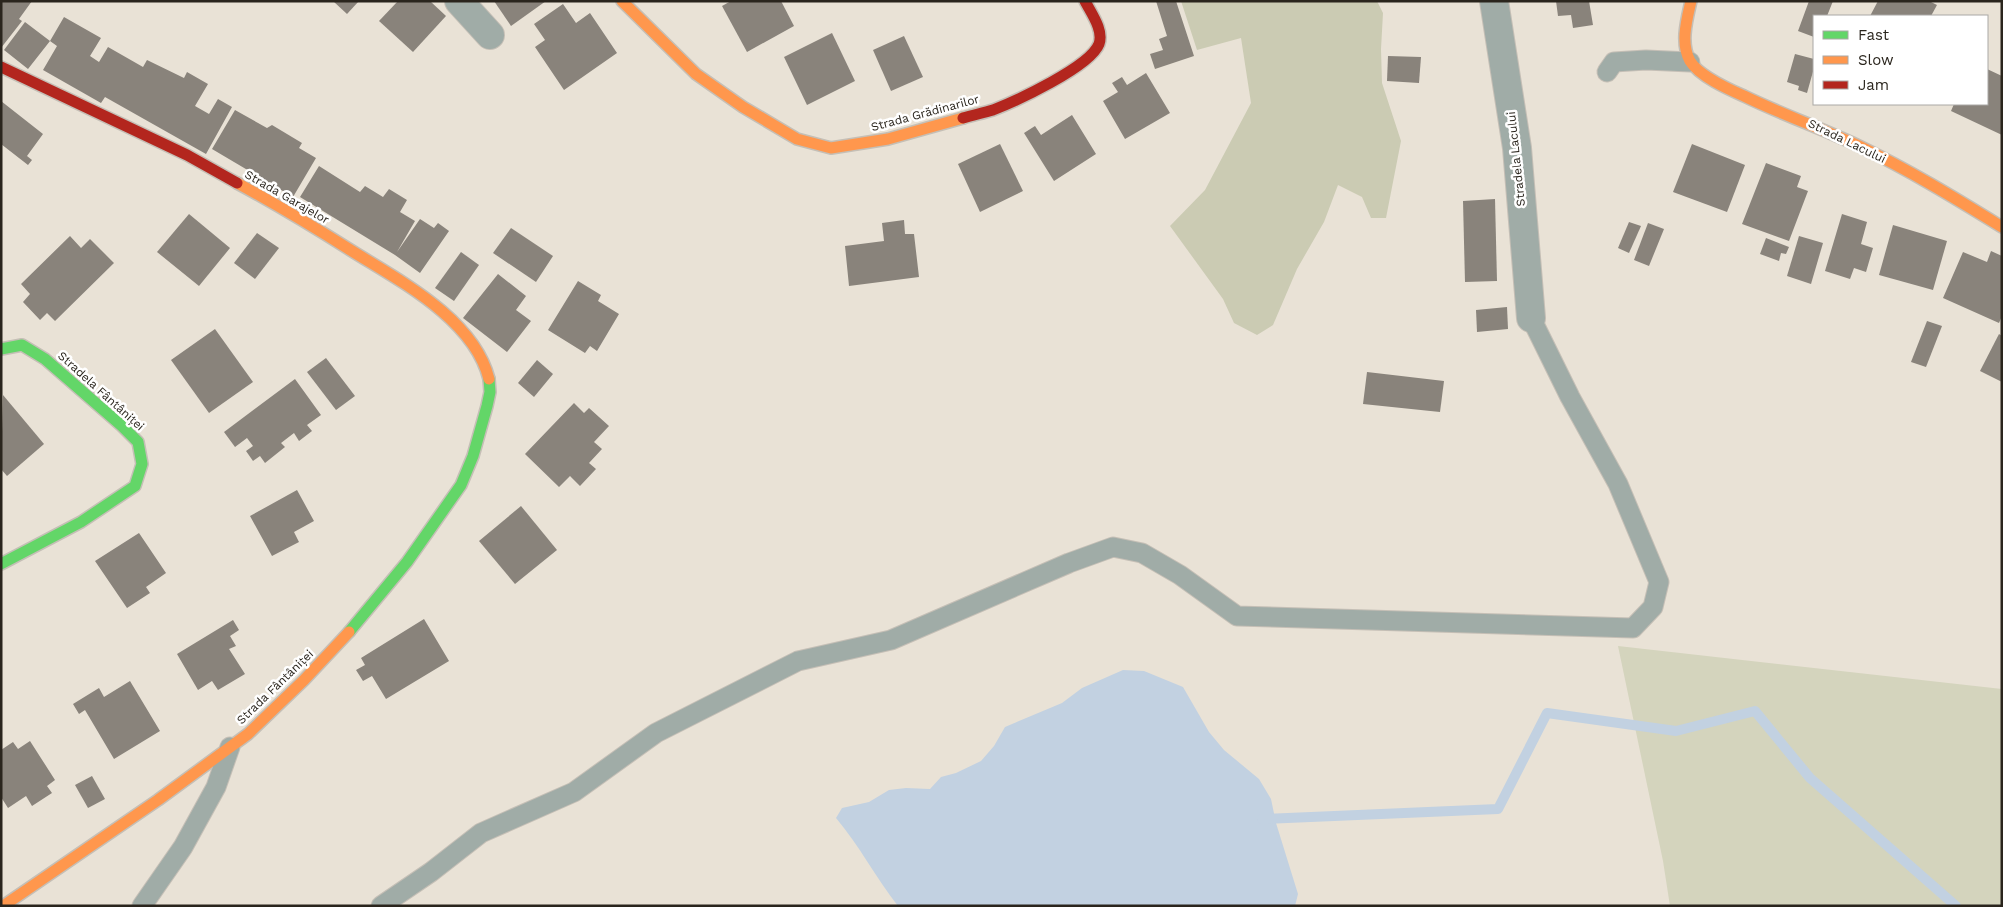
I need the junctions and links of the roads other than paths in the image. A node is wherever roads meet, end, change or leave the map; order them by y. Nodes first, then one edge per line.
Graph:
1 (459, 1) edge
2 (622, 1) edge
3 (1085, 1) edge
4 (1494, 1) edge
5 (1691, 1) edge
6 (490, 35) dead end
7 (1690, 62) junction
8 (1, 67) edge
9 (1607, 72) dead end
10 (2002, 227) edge
11 (1532, 318) joint
12 (1, 349) edge
13 (484, 415) joint
14 (1, 564) edge
15 (230, 746) junction
16 (3, 906) edge
17 (142, 906) edge
18 (381, 906) edge

1 - 6 street
2 - 3 street, Strada Grădinarilor
4 - 11 street, Stradela Lacului
5 - 7 street
7 - 9 lane
7 - 10 street, Strada Lacului
8 - 13 street, Strada Garajelor
11 - 18 lane
12 - 14 street, Stradela Fântâniței
13 - 15 street, Strada Fântâniței
15 - 16 street, Strada Fântâniței
15 - 17 lane

